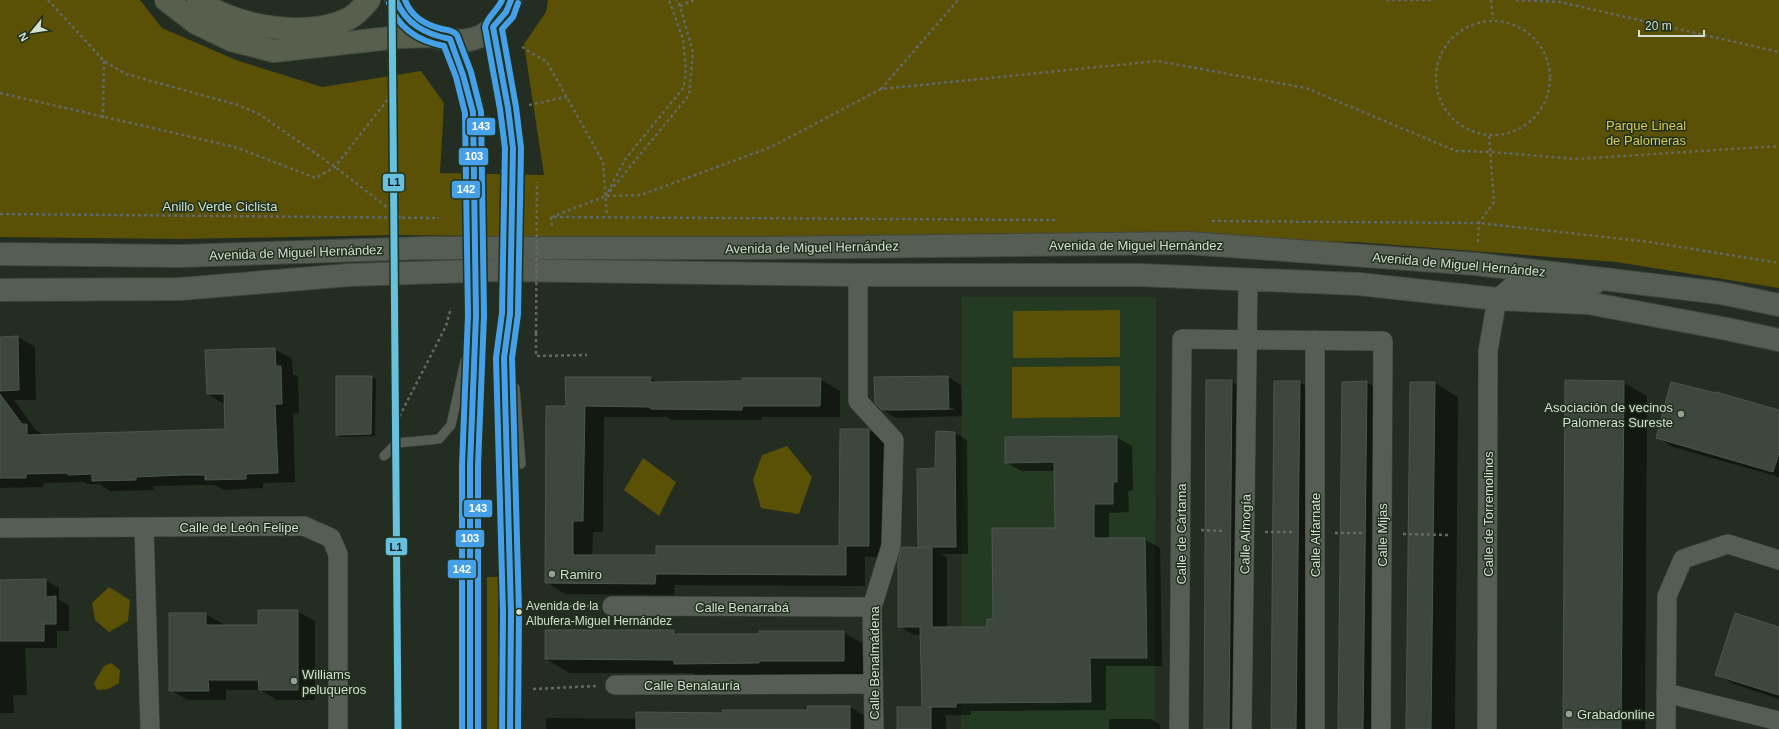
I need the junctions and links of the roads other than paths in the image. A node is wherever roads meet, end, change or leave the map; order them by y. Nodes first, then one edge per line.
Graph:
1 (166, 0) edge
2 (198, 0) edge
3 (369, 0) edge
4 (396, 0) edge
5 (511, 0) edge
6 (493, 27) junction
7 (442, 38) junction
8 (0, 254) edge
9 (858, 275) junction
10 (1248, 280) junction
11 (1622, 281) junction
12 (0, 290) edge
13 (1497, 299) junction
14 (1779, 305) edge
15 (510, 314) junction
16 (476, 315) junction
17 (1247, 339) junction
18 (1315, 340) junction
19 (1779, 340) edge
20 (384, 456) dead end
21 (521, 464) dead end
22 (0, 528) edge
23 (144, 528) junction
24 (1779, 560) edge
25 (612, 606) road end
26 (872, 607) junction
27 (873, 684) junction
28 (615, 685) road end
29 (1666, 693) junction
30 (1779, 721) edge
31 (150, 729) edge
32 (338, 729) edge
33 (470, 729) edge
34 (510, 729) edge
35 (874, 729) edge
36 (1179, 729) edge
37 (1242, 729) edge
38 (1315, 729) edge
39 (1381, 729) edge
40 (1486, 729) edge
41 (1666, 729) edge

1 - 7 highway
2 - 3 highway
4 - 7 main road
5 - 6 main road
6 - 7 main road
6 - 15 main road, bridge
7 - 16 main road, bridge
8 - 11 street, Avenida de Miguel Hernández
9 - 10 street, Avenida de Miguel Hernández
9 - 12 street, Avenida de Miguel Hernández
9 - 26 street, Calle Benalmádena
10 - 13 street, Avenida de Miguel Hernández
10 - 17 street, Calle Almogía
11 - 13 street, Avenida de Miguel Hernández
11 - 14 street, Avenida de Miguel Hernández
13 - 19 street, Avenida de Miguel Hernández
13 - 40 street, Calle de Torremolinos
15 - 21 lane
15 - 34 main road
16 - 20 lane
16 - 33 main road
17 - 18 street
17 - 36 street, Calle de Cártama
17 - 37 street, Calle Almogía
18 - 38 street, Calle Alfarnate
18 - 39 street, Calle Mijas
22 - 23 street, Calle de León Felipe
23 - 31 street
23 - 32 street, Calle de León Felipe
24 - 29 street
25 - 26 street, Calle Benarrabá
26 - 27 street, Calle Benalmádena
27 - 28 street, Calle Benalauría
27 - 35 street, Calle Benalmádena
29 - 30 street
29 - 41 street

